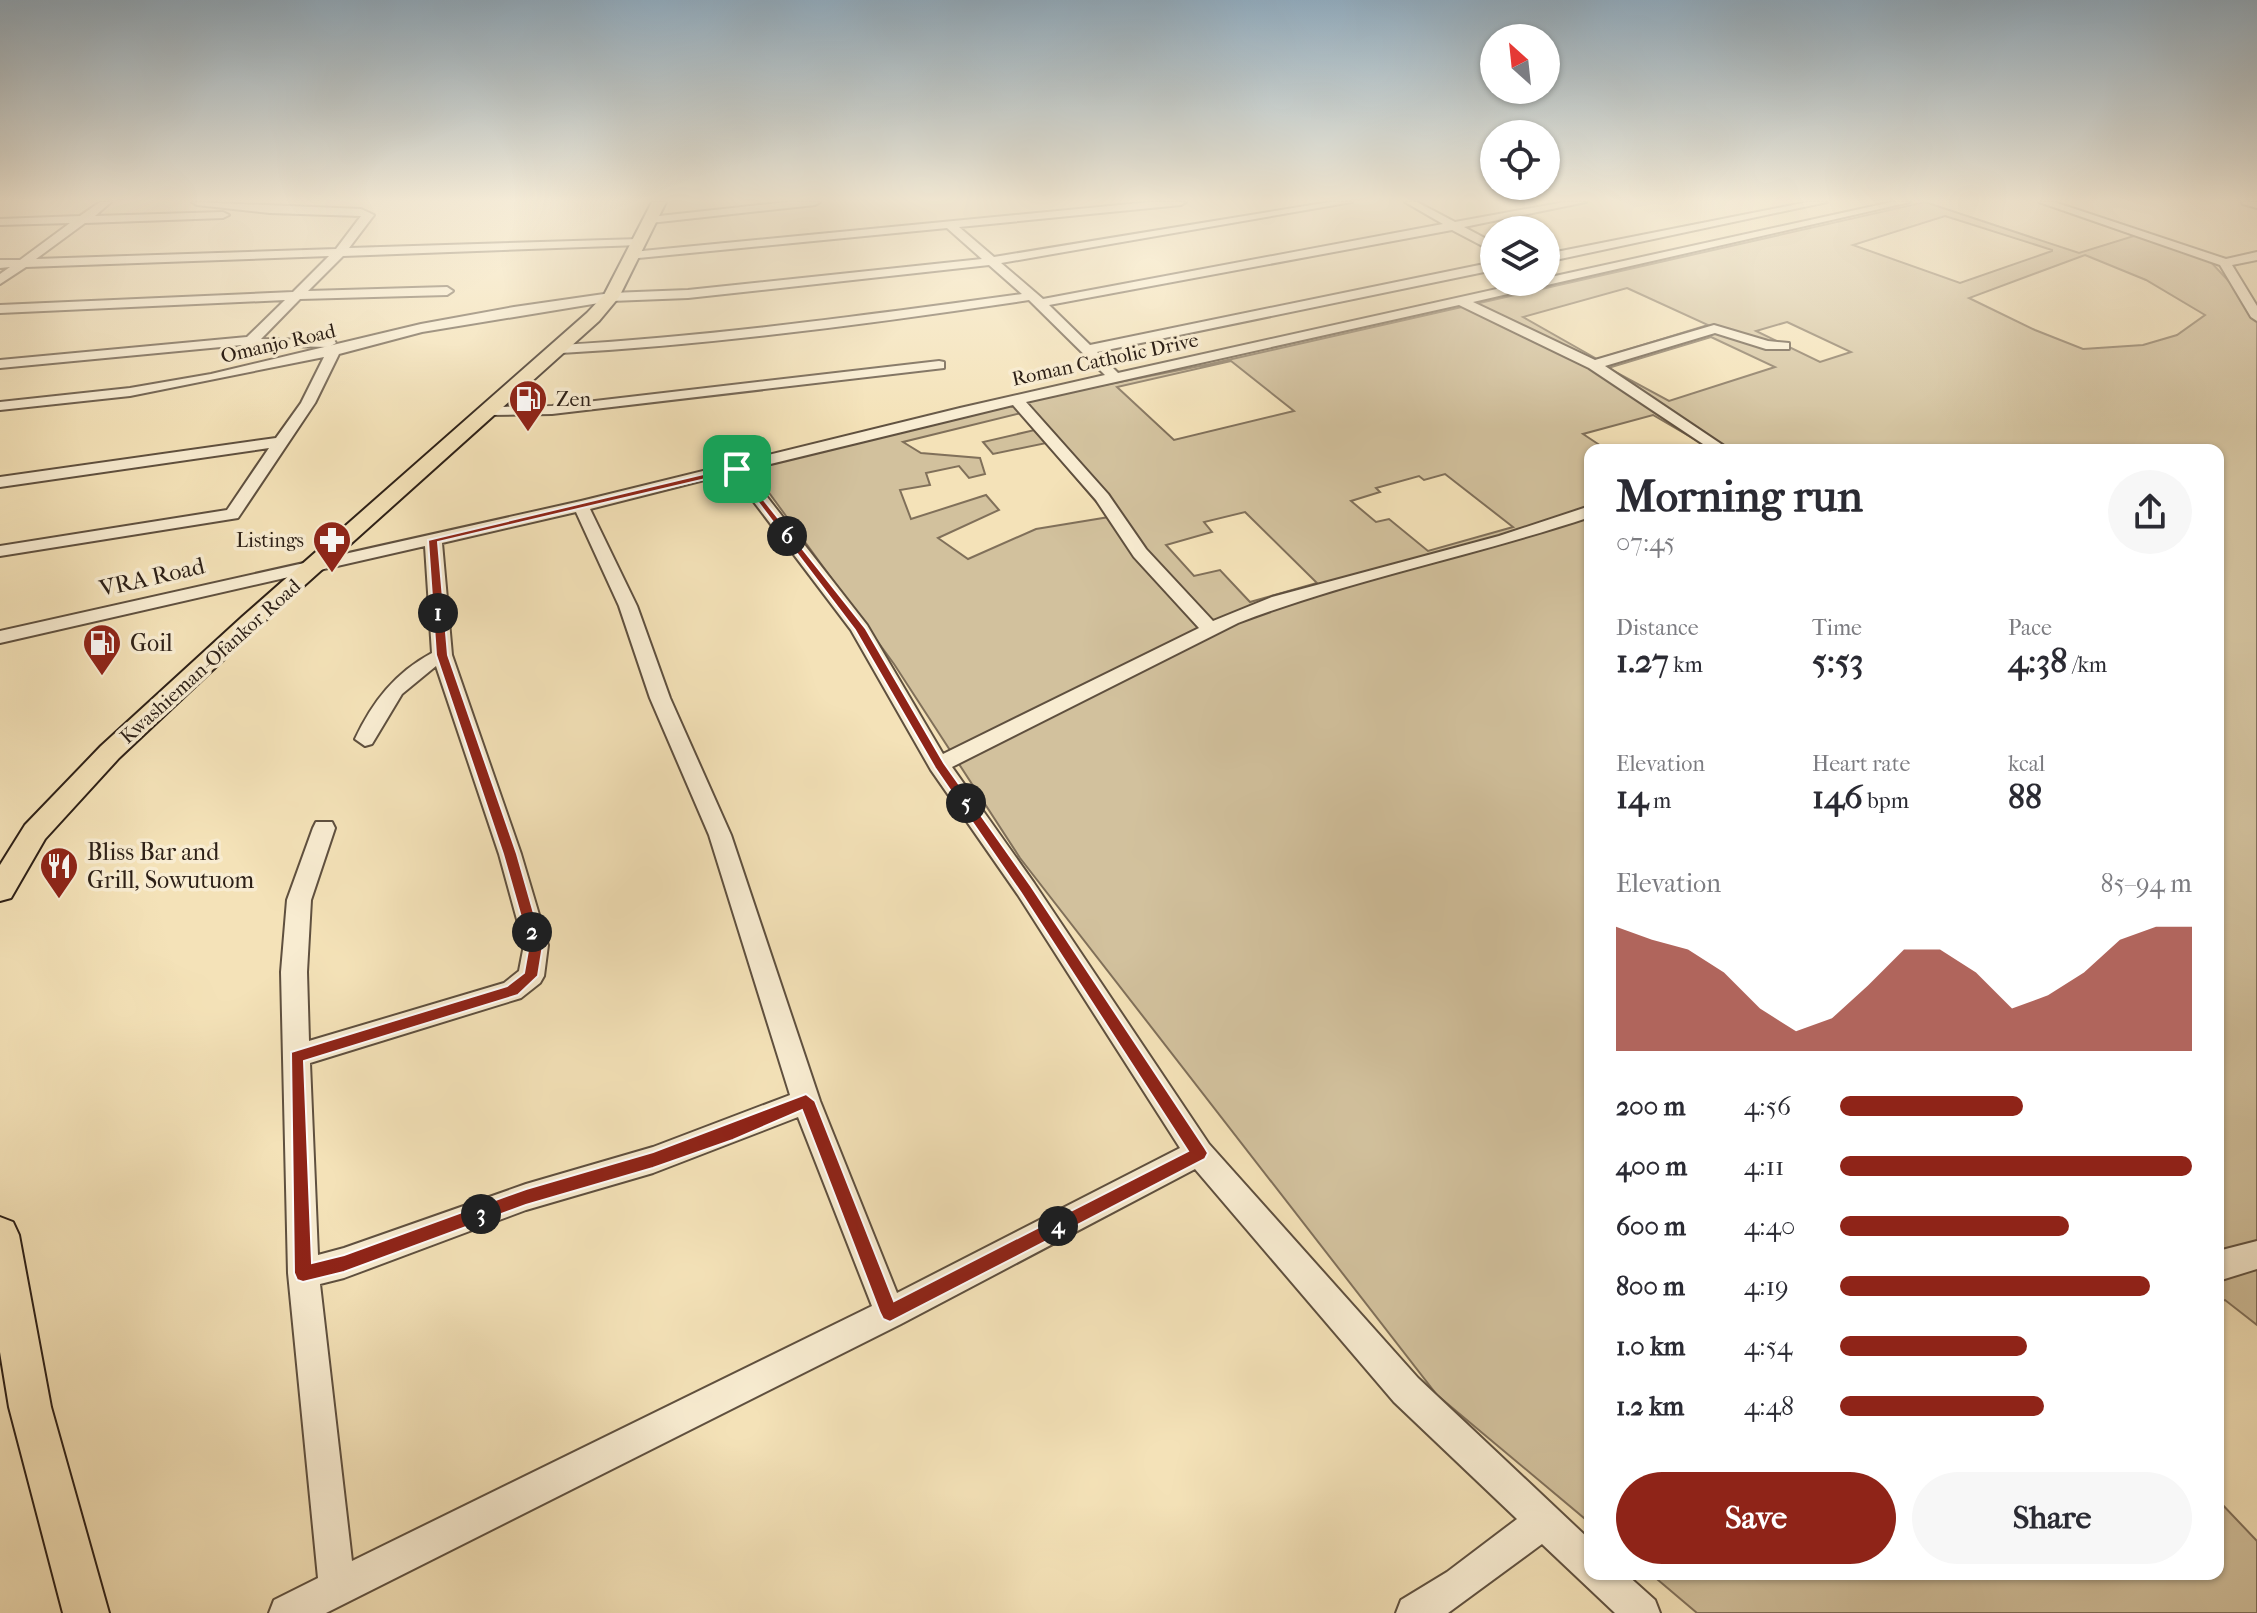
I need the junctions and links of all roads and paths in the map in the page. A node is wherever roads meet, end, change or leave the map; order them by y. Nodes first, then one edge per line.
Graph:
1 (316, 277) edge
2 (621, 277) edge
3 (842, 277) edge
4 (1011, 277) edge
5 (1160, 277) edge
6 (1439, 277) edge
7 (2233, 277) edge
8 (447, 291) dead end
9 (299, 296) junction
10 (1481, 296) edge
11 (611, 297) junction
12 (1036, 299) junction
13 (1461, 301) junction
14 (0, 309) edge
15 (2257, 317) edge
16 (251, 341) junction
17 (364, 343) junction
18 (1784, 346) dead end
19 (561, 349) junction
20 (1086, 350) junction
21 (334, 351) junction
22 (0, 364) edge
23 (939, 365) dead end
24 (1594, 365) junction
25 (1116, 378) junction
26 (1016, 399) junction
27 (0, 406) edge
28 (490, 411) junction
29 (282, 442) junction
30 (1713, 444) edge
31 (737, 469) junction
32 (0, 482) edge
33 (581, 506) junction
34 (1584, 513) edge
35 (433, 540) junction
36 (0, 551) edge
37 (315, 565) junction
38 (1211, 629) junction
39 (0, 637) edge
40 (442, 655) junction
41 (365, 739) dead end
42 (939, 765) junction
43 (324, 828) dead end
44 (0, 890) edge
45 (296, 1056) junction
46 (806, 1101) junction
47 (1199, 1153) junction
48 (0, 1235) edge
49 (2257, 1255) edge
50 (2224, 1264) edge
51 (303, 1273) junction
52 (890, 1313) junction
53 (1542, 1522) junction
54 (1584, 1560) edge
55 (1606, 1580) edge
56 (337, 1587) junction
57 (86, 1613) edge
58 (287, 1613) edge
59 (1414, 1613) edge
60 (1642, 1613) edge

1 - 9 street
2 - 11 main road, Kwashieman-Ofankor Road
3 - 11 street, Omanjo Road
4 - 12 street
5 - 12 street
6 - 20 street
7 - 15 street
8 - 9 street
9 - 14 street
9 - 16 street
10 - 13 street, Roman Catholic Drive
11 - 17 street, Omanjo Road
11 - 19 main road, Kwashieman-Ofankor Road
12 - 19 street
12 - 20 street
13 - 24 street
13 - 25 street, Roman Catholic Drive
16 - 17 street
16 - 22 street
17 - 21 street, Omanjo Road
18 - 24 street
19 - 28 main road, Kwashieman-Ofankor Road
20 - 25 street
21 - 27 street, Omanjo Road
21 - 29 street
23 - 28 street
24 - 30 street
25 - 26 street, Roman Catholic Drive
26 - 31 street, Roman Catholic Drive
26 - 38 street
28 - 37 main road, Kwashieman-Ofankor Road
29 - 32 street
29 - 36 street
31 - 33 street, Roman Catholic Drive
31 - 42 street
33 - 35 street, Roman Catholic Drive
33 - 46 street
34 - 38 street
35 - 37 street, Roman Catholic Drive
35 - 40 street
37 - 39 street, VRA Road
37 - 44 main road, Kwashieman-Ofankor Road
38 - 42 street
40 - 41 street
40 - 45 street
42 - 47 street
43 - 45 street
45 - 51 street
46 - 51 street
46 - 52 street
47 - 52 street
47 - 53 street
48 - 57 main road
49 - 50 street
51 - 56 street
52 - 56 street
53 - 54 street
53 - 59 street
55 - 60 street
56 - 58 street

